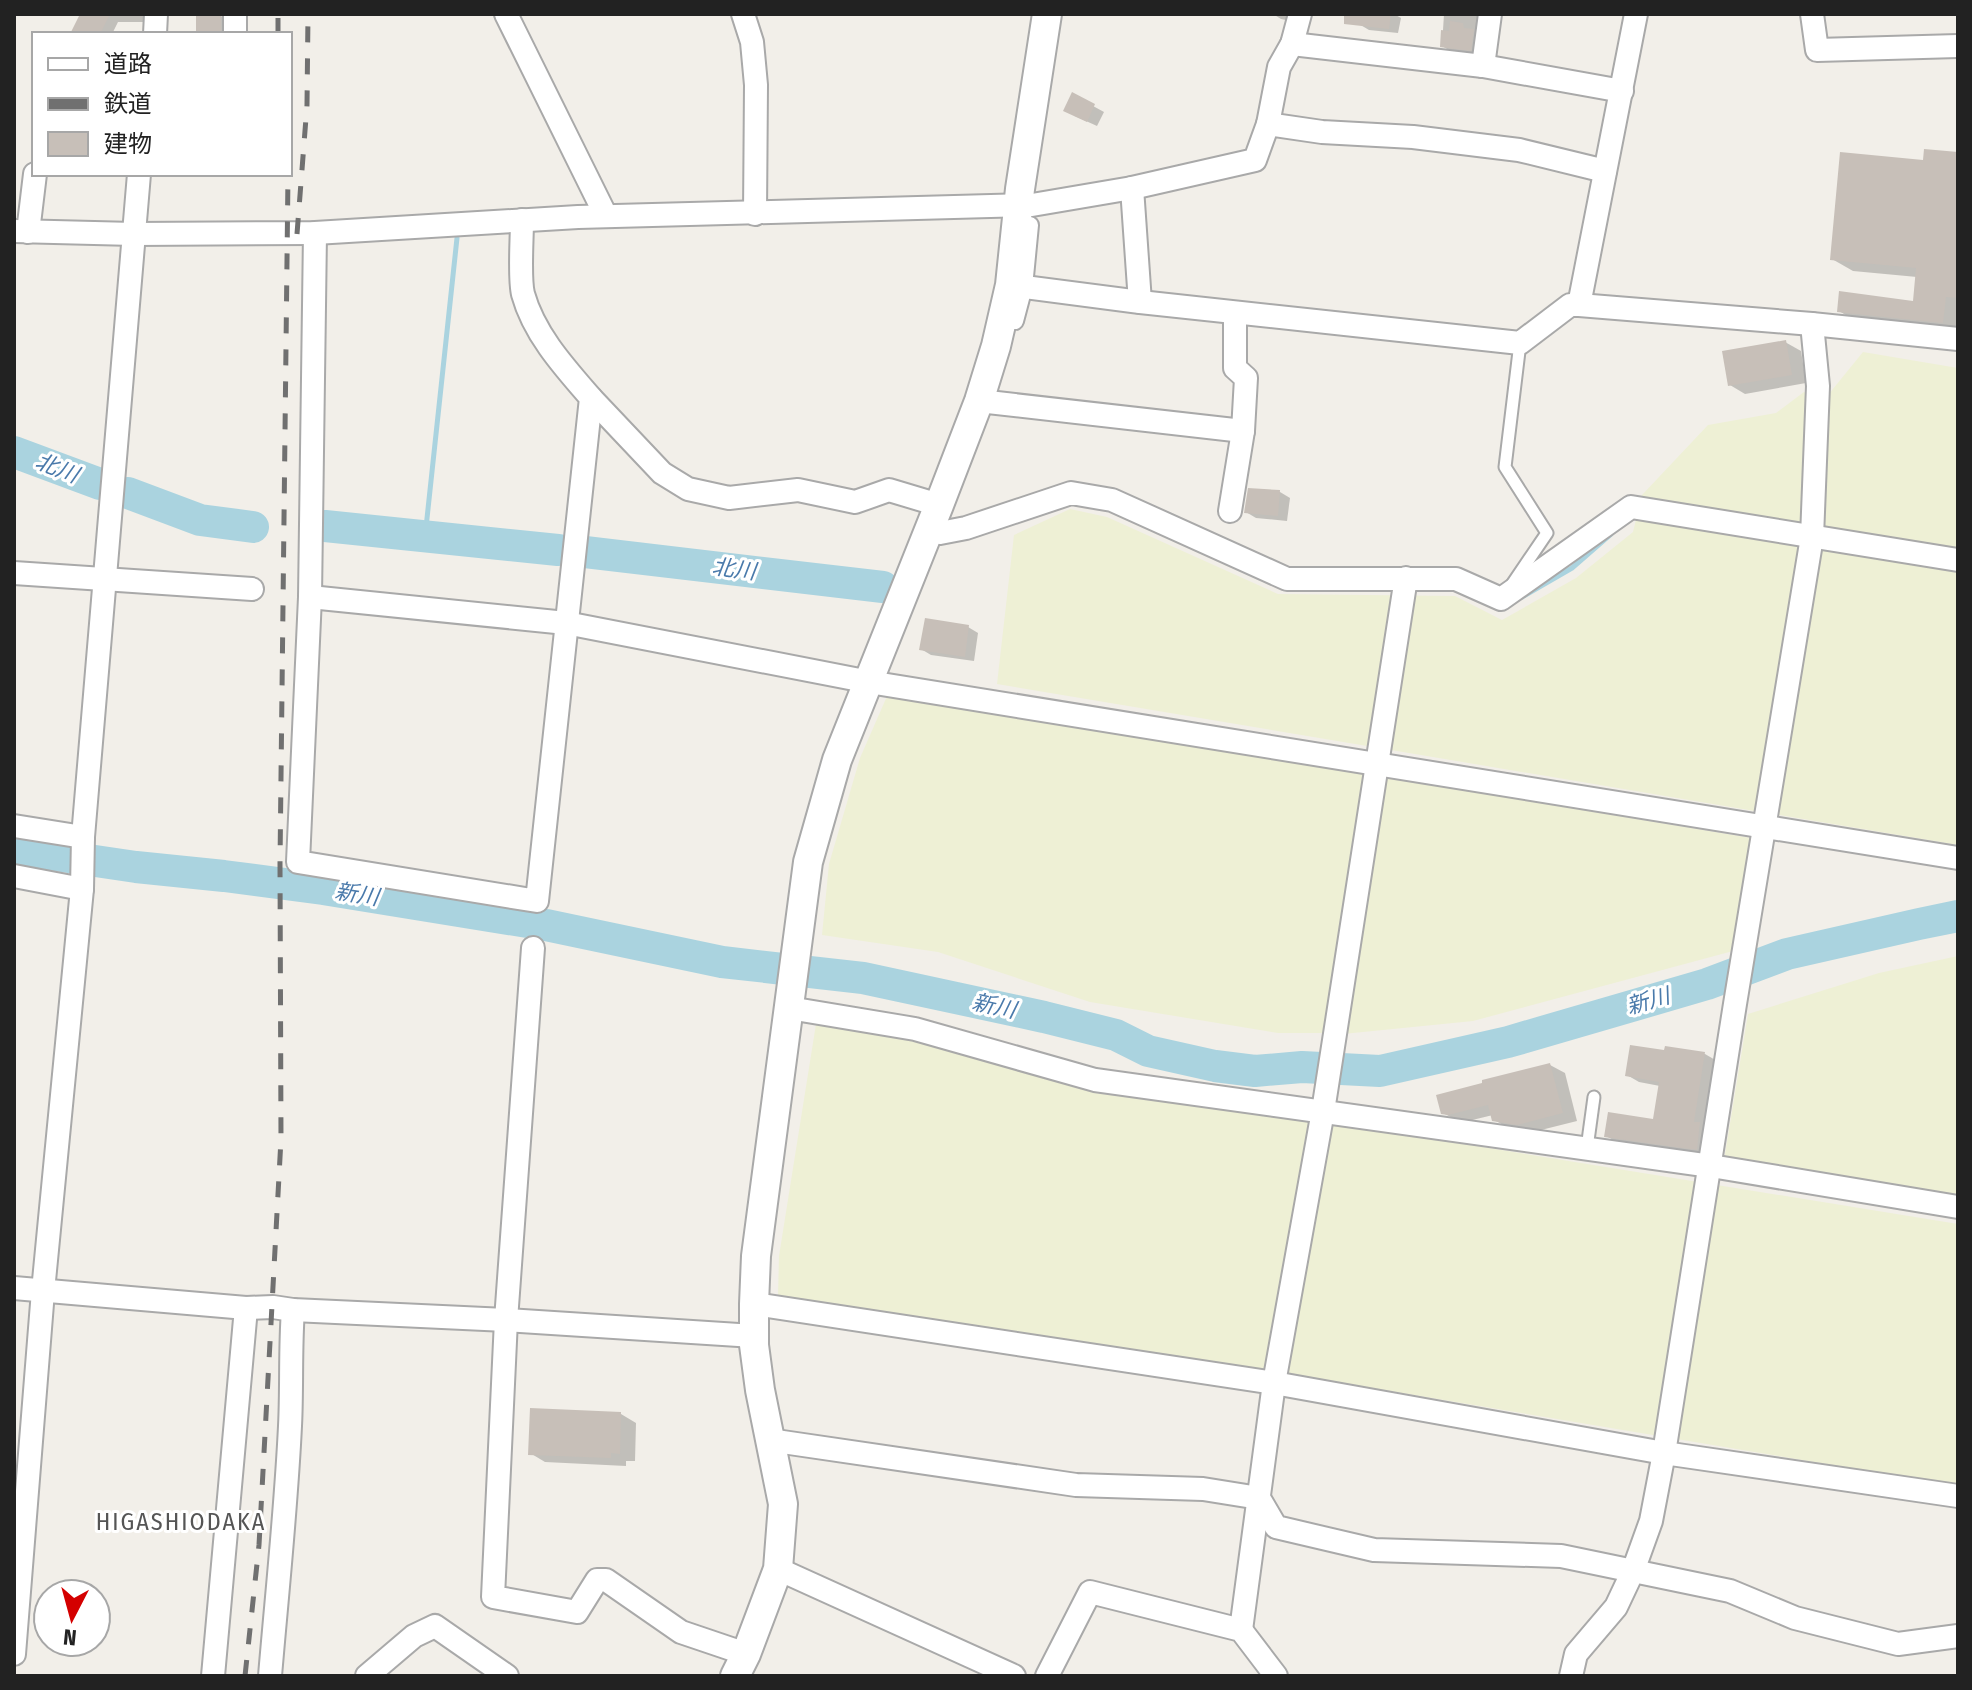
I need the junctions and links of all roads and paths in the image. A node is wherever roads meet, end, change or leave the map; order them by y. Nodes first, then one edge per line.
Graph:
1 (506, 14) edge
2 (743, 14) edge
3 (1047, 14) edge
4 (1060, 14) edge
5 (1300, 14) edge
6 (1490, 14) edge
7 (1636, 14) edge
8 (1812, 14) edge
9 (1292, 44) junction
10 (1958, 46) edge
11 (1483, 66) junction
12 (1622, 91) junction
13 (1268, 124) junction
14 (1605, 171) junction
15 (35, 176) edge
16 (139, 176) edge
17 (1132, 188) junction
18 (1025, 205) junction
19 (755, 214) junction
20 (606, 216) junction
21 (522, 220) junction
22 (21, 231) edge
23 (315, 233) junction
24 (134, 234) junction
25 (1017, 286) junction
26 (1140, 302) junction
27 (1579, 305) junction
28 (1235, 313) junction
29 (1812, 324) junction
30 (1958, 339) edge
31 (1520, 343) junction
32 (591, 398) junction
33 (986, 402) junction
34 (1243, 431) junction
35 (1230, 511) dead end
36 (936, 522) junction
37 (1812, 537) junction
38 (1958, 560) edge
39 (14, 573) edge
40 (1406, 578) junction
41 (105, 580) junction
42 (252, 589) dead end
43 (310, 597) junction
44 (1501, 599) junction
45 (566, 623) junction
46 (871, 682) junction
47 (1377, 765) junction
48 (14, 826) edge
49 (1763, 828) junction
50 (83, 837) junction
51 (1958, 858) edge
52 (14, 876) edge
53 (82, 889) junction
54 (533, 948) dead end
55 (796, 1002) junction
56 (1594, 1097) dead end
57 (1323, 1111) junction
58 (1587, 1148) junction
59 (1711, 1166) junction
60 (1958, 1207) edge
61 (14, 1288) edge
62 (43, 1291) junction
63 (754, 1304) junction
64 (246, 1308) junction
65 (293, 1310) junction
66 (506, 1320) junction
67 (754, 1336) junction
68 (1274, 1383) junction
69 (769, 1440) junction
70 (1664, 1453) junction
71 (1958, 1496) edge
72 (1259, 1498) junction
73 (778, 1569) junction
74 (1633, 1571) junction
75 (1241, 1630) junction
76 (1958, 1636) edge
77 (14, 1654) edge
78 (740, 1665) edge
79 (213, 1676) edge
80 (270, 1676) edge
81 (367, 1676) edge
82 (507, 1676) edge
83 (1014, 1676) edge
84 (1047, 1676) edge
85 (1276, 1676) edge
86 (1571, 1676) edge

1 - 20 street
2 - 19 street
3 - 18 street
4 - 18 street
5 - 9 street
6 - 11 street
7 - 12 street
8 - 10 street
9 - 11 street
9 - 13 street
11 - 12 street
12 - 14 street
13 - 14 street
13 - 17 street
14 - 27 street
15 - 22 street
16 - 24 street
17 - 18 street
17 - 26 street
18 - 19 street
18 - 25 street
19 - 20 street
20 - 21 street
21 - 23 street
21 - 32 street
22 - 24 street
23 - 24 street
23 - 43 street
24 - 41 street
25 - 26 street
25 - 33 street
26 - 28 street
27 - 29 street
27 - 31 street
28 - 31 street
28 - 34 street
29 - 30 street
29 - 37 street
31 - 44 lane
32 - 36 street
32 - 45 street
33 - 34 street
33 - 36 street
34 - 35 street
36 - 40 street
36 - 46 street
37 - 38 street
37 - 44 street
37 - 49 street
39 - 41 street
40 - 44 street
40 - 47 street
41 - 42 street
41 - 50 street
43 - 45 street
43 - 45 street
45 - 46 street
46 - 47 street
46 - 55 street
47 - 49 street
47 - 57 street
48 - 50 street
49 - 51 street
49 - 59 street
50 - 53 street
52 - 53 street
53 - 62 street
54 - 66 street
55 - 57 street
55 - 63 street
56 - 58 lane
57 - 58 street
57 - 68 street
58 - 59 street
59 - 60 street
59 - 70 street
61 - 62 street
62 - 64 street
62 - 77 street
63 - 67 street
63 - 68 street
64 - 65 street
64 - 79 street
65 - 66 street
65 - 80 street
66 - 67 street
66 - 78 street
67 - 69 street
68 - 70 street
68 - 72 street
69 - 72 street
69 - 73 street
70 - 71 street
70 - 74 street
72 - 74 street
72 - 75 street
73 - 78 street
73 - 83 street
74 - 76 street
74 - 86 street
75 - 84 street
75 - 85 street
81 - 82 street

